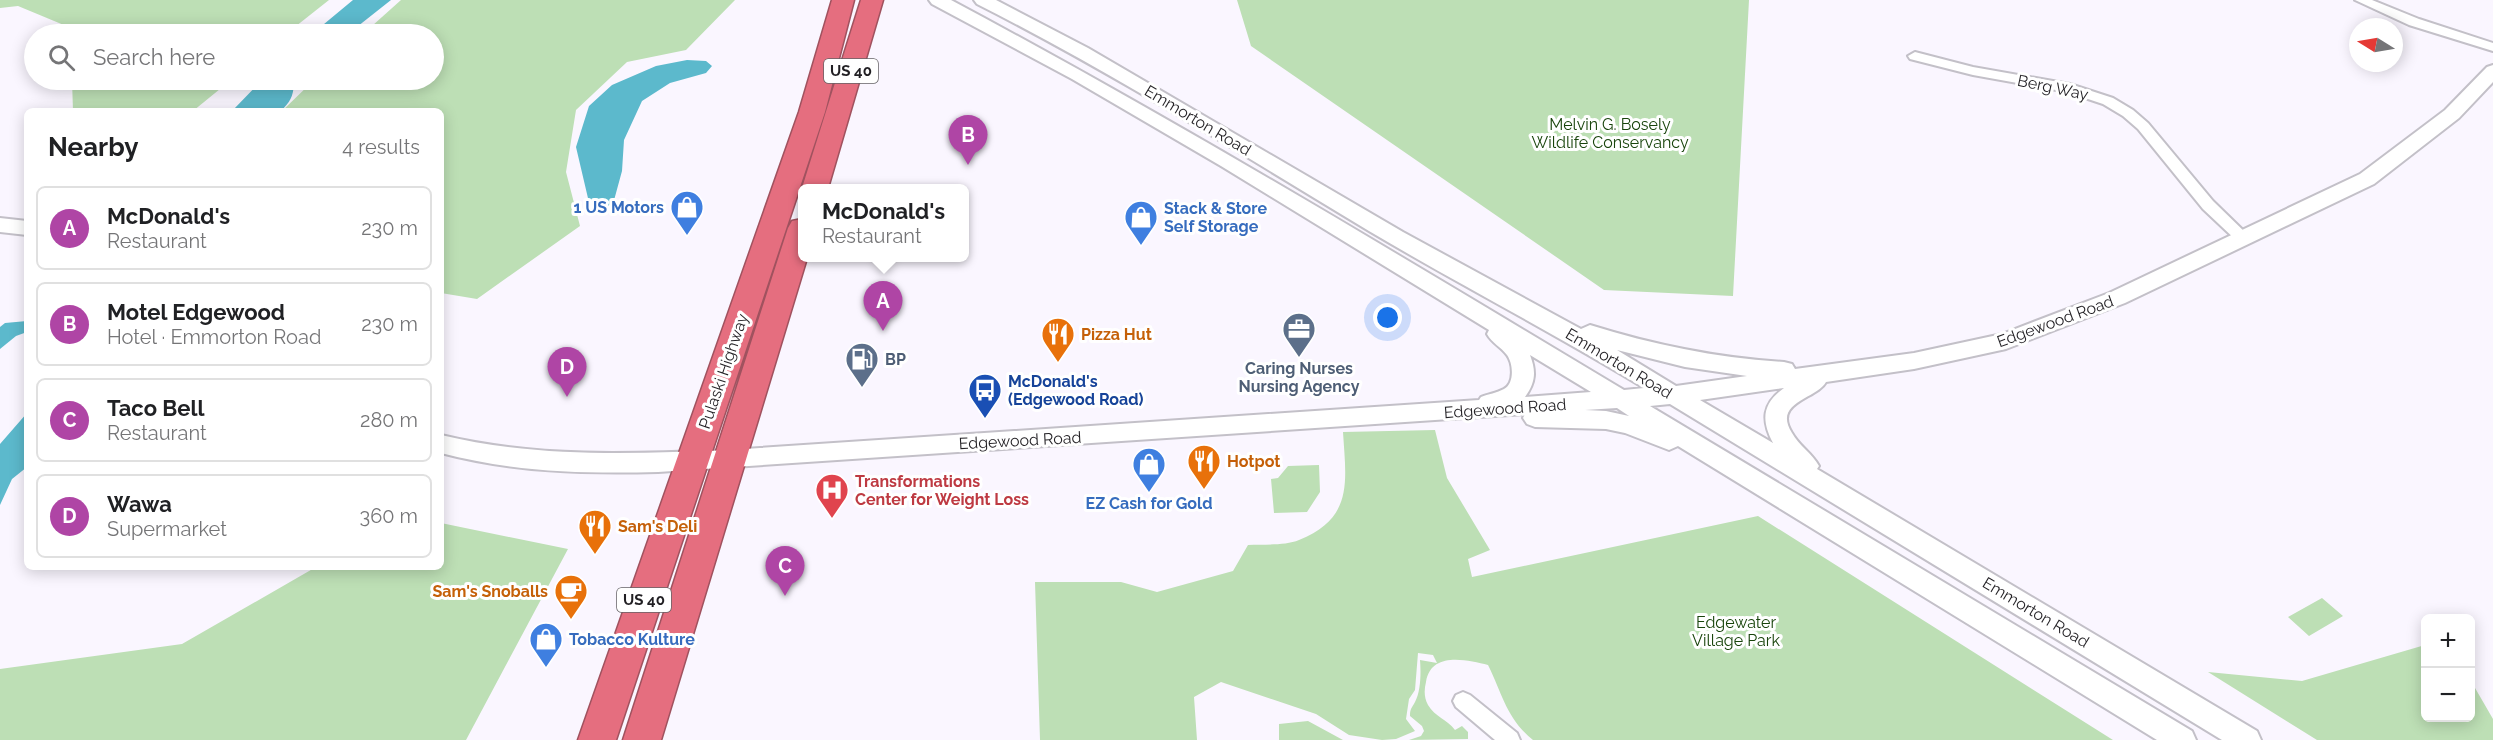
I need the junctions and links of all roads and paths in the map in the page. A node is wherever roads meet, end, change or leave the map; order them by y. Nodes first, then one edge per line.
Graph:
1 (843, 0) edge
2 (872, 0) edge
3 (938, 0) edge
4 (983, 0) edge
5 (2361, 0) edge
6 (2493, 47) edge
7 (1915, 56) dead end
8 (2493, 71) edge
9 (817, 184) edge
10 (0, 225) edge
11 (24, 228) edge
12 (2242, 237) junction
13 (798, 241) edge
14 (1510, 297) junction
15 (1475, 309) junction
16 (1839, 372) junction
17 (1672, 395) junction
18 (1623, 399) junction
19 (1471, 410) junction
20 (444, 445) edge
21 (730, 459) junction
22 (691, 461) junction
23 (1752, 478) junction
24 (1837, 494) junction
25 (1463, 701) dead end
26 (597, 740) edge
27 (642, 740) edge
28 (1510, 740) edge
29 (2182, 740) edge
30 (2247, 740) edge

1 - 22 highway, Pulaski Highway / US 40
2 - 9 highway, US 40
3 - 15 main road, Emmorton Road
4 - 14 main road, Emmorton Road
5 - 6 street
7 - 12 street, Berg Way
8 - 12 main road, Edgewood Road
10 - 11 main road
12 - 16 main road, Edgewood Road
13 - 21 highway, Pulaski Highway / US 40
14 - 16 main road
14 - 17 main road, Emmorton Road
15 - 18 main road, Emmorton Road
15 - 19 main road
16 - 17 main road, Edgewood Road
16 - 24 main road
17 - 18 main road, Edgewood Road
17 - 24 main road, Emmorton Road
18 - 19 main road, Edgewood Road
18 - 23 main road, Emmorton Road
19 - 21 main road, Edgewood Road
19 - 23 main road
20 - 22 main road, Edgewood Road
21 - 22 main road, Edgewood Road
21 - 27 highway, Pulaski Highway / US 40
22 - 26 highway, Pulaski Highway / US 40
23 - 29 main road, Emmorton Road
24 - 30 main road, Emmorton Road
25 - 28 street

